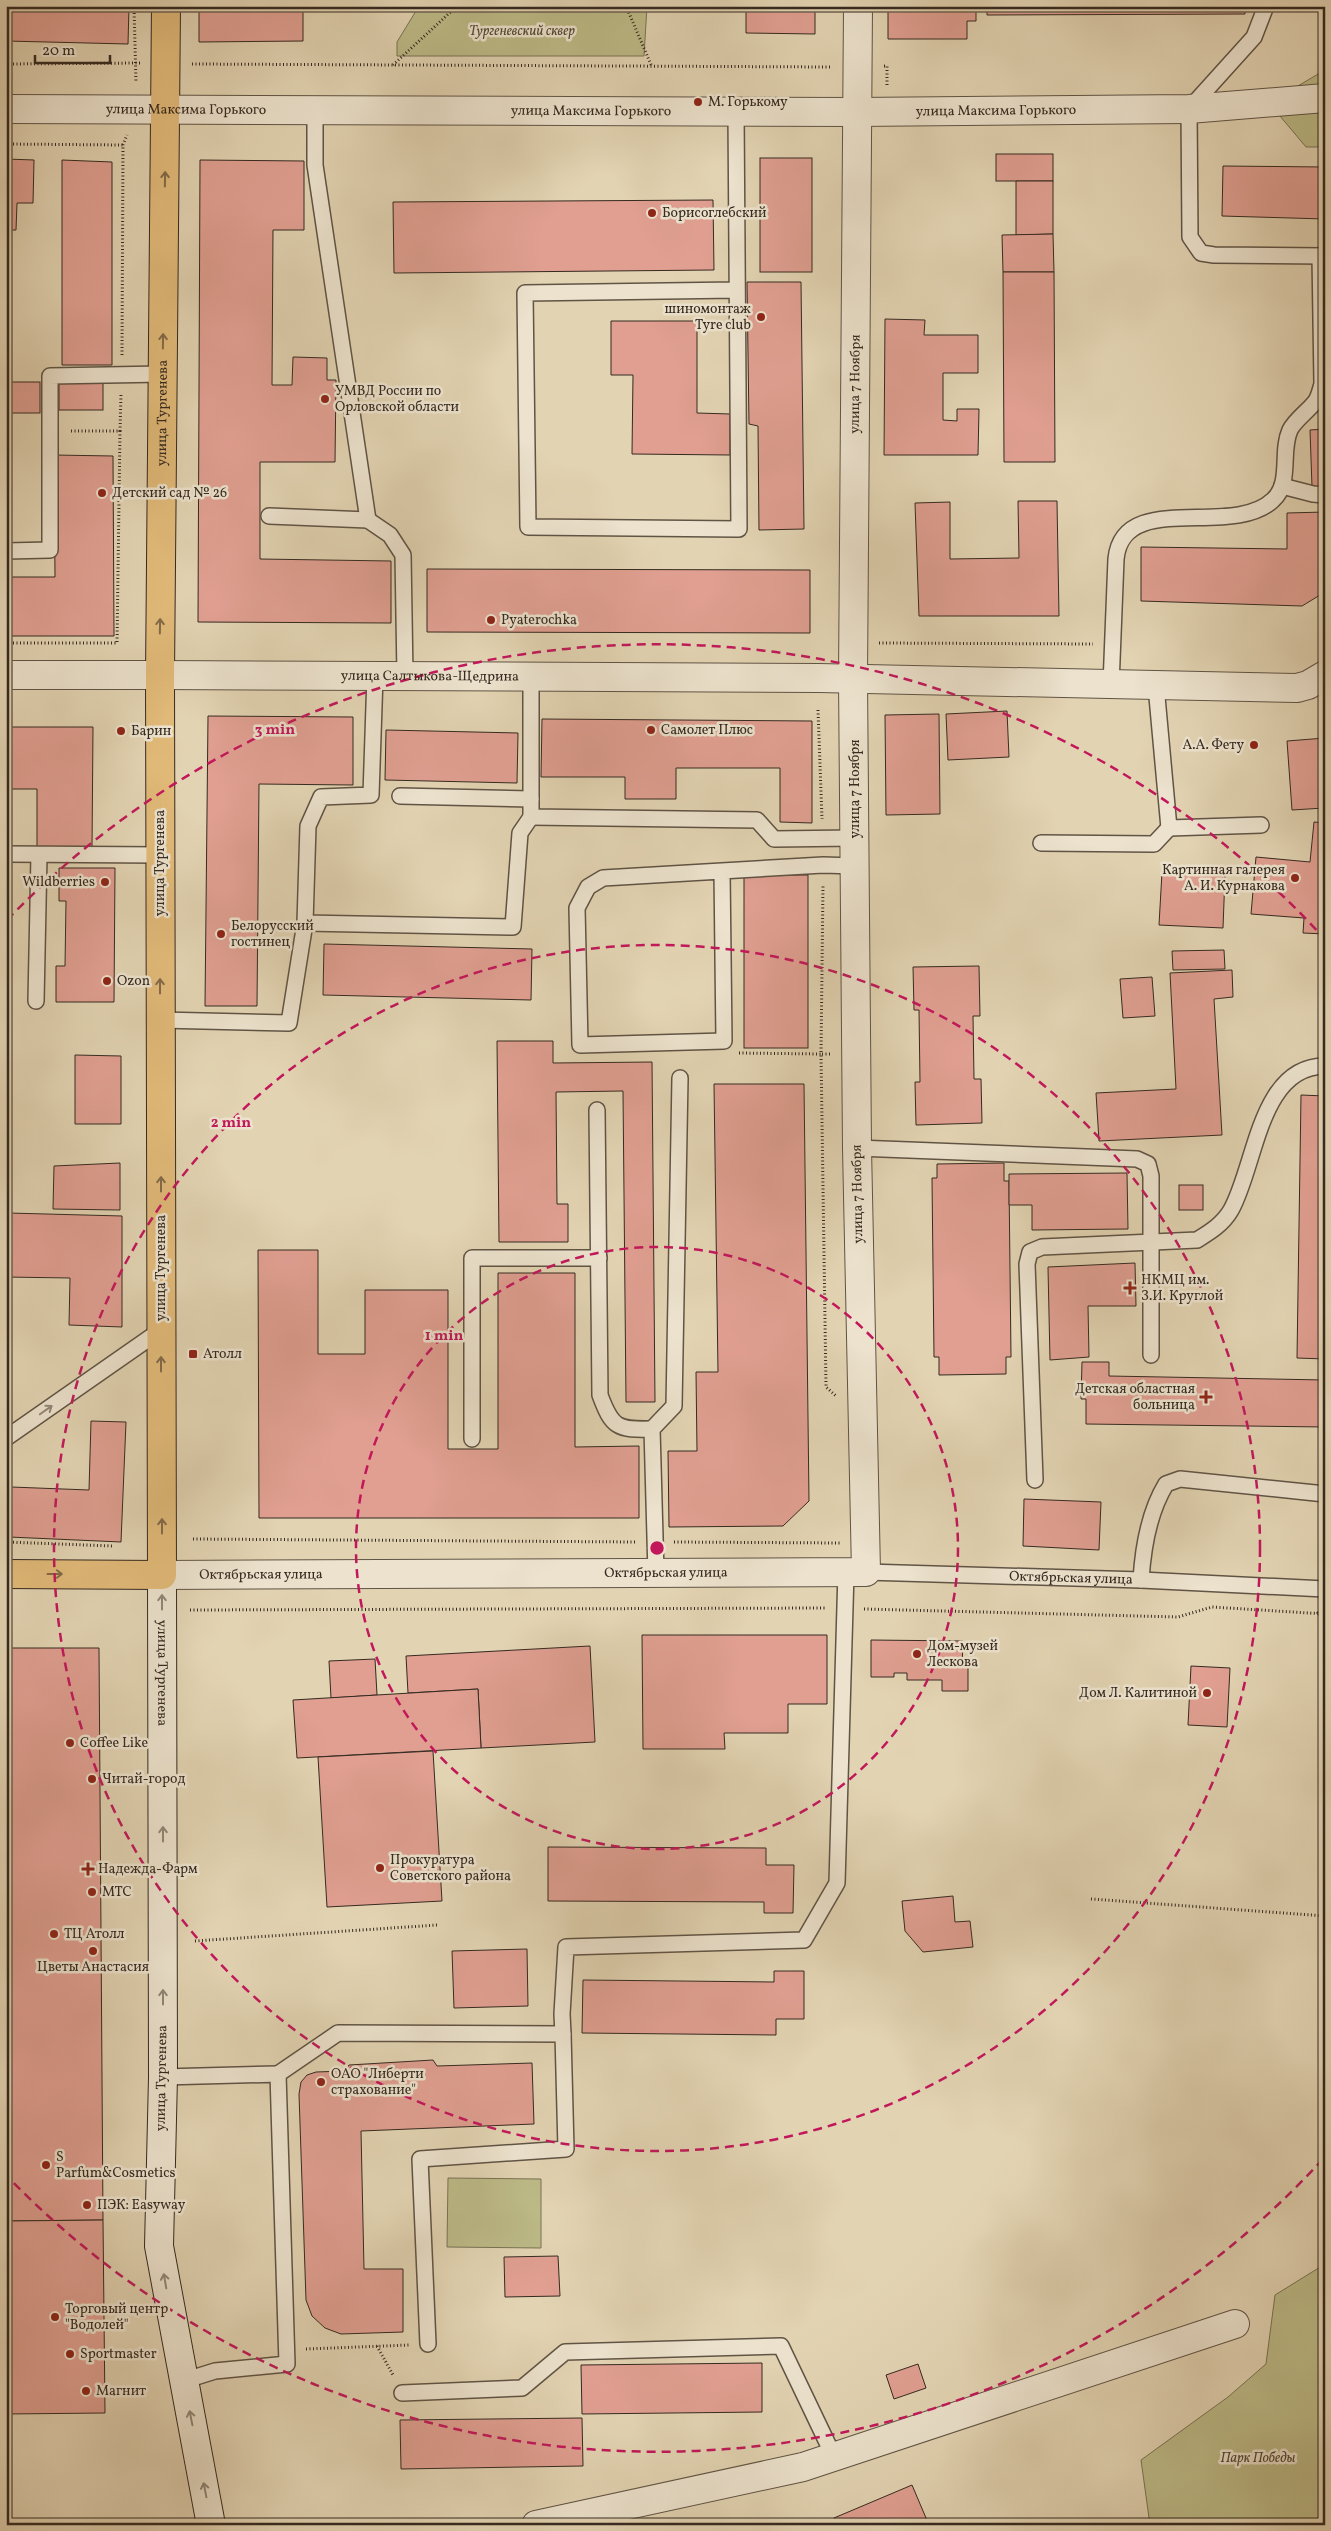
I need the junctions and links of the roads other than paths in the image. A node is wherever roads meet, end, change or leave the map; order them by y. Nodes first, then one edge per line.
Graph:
1 (166, 6) edge
2 (858, 6) edge
3 (1266, 6) edge
4 (1325, 98) edge
5 (6, 109) edge
6 (1189, 109) junction
7 (166, 111) junction
8 (315, 111) junction
9 (736, 112) junction
10 (856, 112) junction
11 (1322, 256) edge
12 (736, 290) junction
13 (163, 374) junction
14 (1282, 486) junction
15 (1325, 495) edge
16 (269, 516) dead end
17 (368, 520) junction
18 (6, 551) edge
19 (6, 675) edge
20 (160, 675) junction
21 (1325, 675) edge
22 (375, 676) junction
23 (405, 676) junction
24 (531, 677) junction
25 (853, 679) junction
26 (1111, 685) junction
27 (1156, 686) junction
28 (400, 796) dead end
29 (531, 800) junction
30 (531, 817) junction
31 (1261, 825) dead end
32 (1169, 828) junction
33 (855, 838) junction
34 (1041, 843) dead end
35 (6, 854) edge
36 (160, 854) junction
37 (39, 855) junction
38 (855, 866) junction
39 (722, 871) junction
40 (305, 923) junction
41 (36, 1001) dead end
42 (160, 1020) junction
43 (1325, 1066) edge
44 (680, 1078) dead end
45 (597, 1110) dead end
46 (857, 1148) junction
47 (1150, 1242) junction
48 (599, 1258) junction
49 (161, 1330) junction
50 (1151, 1355) dead end
51 (652, 1429) junction
52 (6, 1438) edge
53 (472, 1439) dead end
54 (1035, 1480) dead end
55 (1325, 1494) edge
56 (856, 1572) junction
57 (656, 1573) junction
58 (6, 1574) edge
59 (162, 1575) junction
60 (1141, 1580) junction
61 (1325, 1589) edge
62 (563, 2034) junction
63 (278, 2074) junction
64 (163, 2077) junction
65 (1235, 2324) dead end
66 (428, 2344) road end
67 (183, 2381) junction
68 (402, 2393) road end
69 (834, 2457) junction
70 (212, 2525) edge
71 (536, 2525) edge

1 - 7 main road, улица Тургенева
2 - 10 street, улица 7 Ноября
3 - 6 lane
4 - 6 street, улица Максима Горького
5 - 7 street, улица Максима Горького
6 - 10 street, улица Максима Горького
6 - 11 lane
7 - 8 street, улица Максима Горького
13 -> 7 main road, улица Тургенева
8 - 9 street, улица Максима Горького
8 - 17 lane
9 - 10 street, улица Максима Горького
9 - 12 lane
10 - 25 street, улица 7 Ноября
11 - 14 lane
12 - 12 lane
13 - 18 lane
20 -> 13 main road, улица Тургенева
14 - 15 lane
14 - 26 lane
16 - 17 lane
17 - 23 lane
19 - 20 street, улица Салтыкова-Щедрина
20 - 22 street, улица Салтыкова-Щедрина
20 - 36 main road, улица Тургенева
21 - 27 street, улица Салтыкова-Щедрина
22 - 23 street, улица Салтыкова-Щедрина
22 - 40 lane
23 - 24 street, улица Салтыкова-Щедрина
24 - 25 street, улица Салтыкова-Щедрина
24 - 29 lane
25 - 26 street, улица Салтыкова-Щедрина
25 - 33 street, улица 7 Ноября
26 - 27 street, улица Салтыкова-Щедрина
27 - 32 lane
28 - 29 lane
29 - 30 lane
30 - 33 lane
30 - 40 lane
31 - 32 lane
32 - 34 lane
33 - 38 street, улица 7 Ноября
35 - 37 lane
36 - 37 lane
42 -> 36 main road, улица Тургенева
37 - 41 lane
38 - 39 lane
38 - 46 street, улица 7 Ноября
39 - 39 lane
40 - 42 lane
49 -> 42 main road, улица Тургенева
43 - 47 lane
44 - 51 lane
45 - 48 lane
46 - 47 lane
46 - 56 street, улица 7 Ноября
47 - 50 lane
47 - 54 lane
48 - 51 lane
48 - 53 lane
52 -> 49 lane
59 -> 49 main road, улица Тургенева
51 - 57 lane
55 - 60 lane
56 - 57 street, Октябрьская улица
56 - 60 lane, Октябрьская улица
56 - 62 lane
57 - 59 street, Октябрьская улица
58 -> 59 main road, Октябрьская улица
64 -> 59 street, улица Тургенева
60 - 61 lane, Октябрьская улица
62 - 63 lane
62 - 66 lane
63 - 64 lane
63 - 67 lane
67 -> 64 street, улица Тургенева
65 - 69 street
70 -> 67 street, улица Тургенева
68 - 69 lane
69 - 71 street

